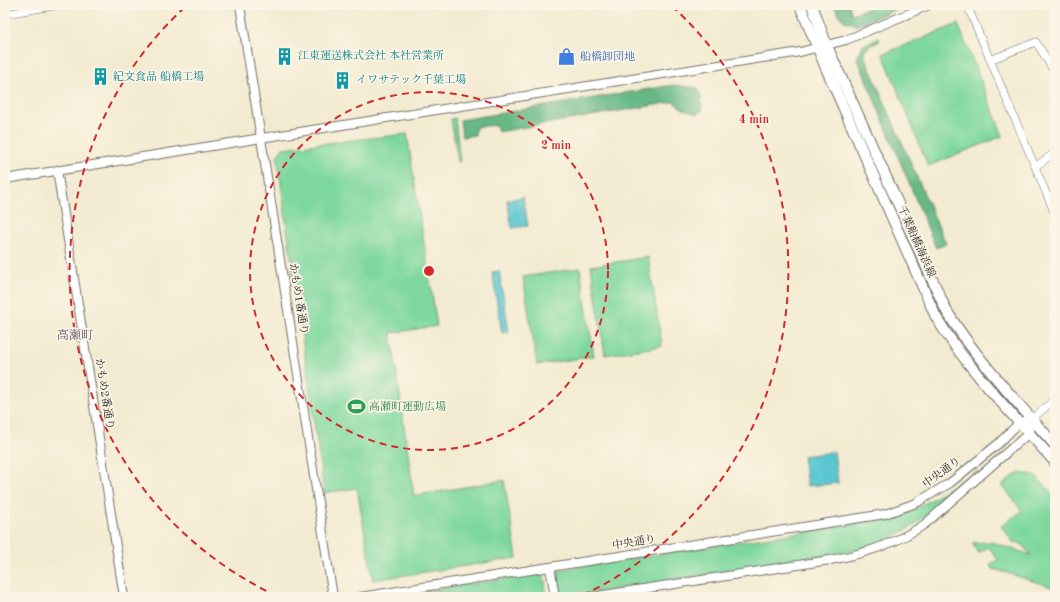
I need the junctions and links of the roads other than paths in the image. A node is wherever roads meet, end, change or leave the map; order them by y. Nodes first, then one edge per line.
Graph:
1 (59, 5) edge
2 (240, 5) edge
3 (800, 5) edge
4 (812, 5) edge
5 (929, 5) edge
6 (967, 5) edge
7 (5, 14) edge
8 (827, 46) junction
9 (817, 48) junction
10 (990, 60) junction
11 (1055, 73) edge
12 (261, 137) junction
13 (1055, 153) edge
14 (1036, 166) junction
15 (57, 170) junction
16 (5, 179) edge
17 (1055, 214) edge
18 (1055, 399) edge
19 (1032, 419) junction
20 (1020, 422) junction
21 (1029, 432) junction
22 (1055, 445) edge
23 (1055, 462) edge
24 (550, 568) junction
25 (124, 597) edge
26 (333, 597) edge
27 (360, 597) edge
28 (555, 597) edge
29 (592, 597) edge

1 - 7 street
2 - 12 street, かもめ1番通り
3 - 9 main road, 千葉船橋海浜線
4 - 8 main road, 千葉船橋海浜線
5 - 8 street
6 - 10 street
8 - 9 street
8 - 19 main road, 千葉船橋海浜線
9 - 12 street
9 - 20 main road, 千葉船橋海浜線
10 - 11 street
10 - 14 street
12 - 15 street
12 - 26 street, かもめ1番通り
13 - 14 street
14 - 17 street
15 - 16 street
15 - 25 street, かもめ2番通り
18 - 19 street
19 - 20 street
19 - 21 street
19 - 22 main road, 千葉船橋海浜線
20 - 21 main road, 千葉船橋海浜線
20 - 24 street, 中央通り
21 - 23 main road, 千葉船橋海浜線
21 - 29 street
24 - 27 street, 中央通り
24 - 28 street

